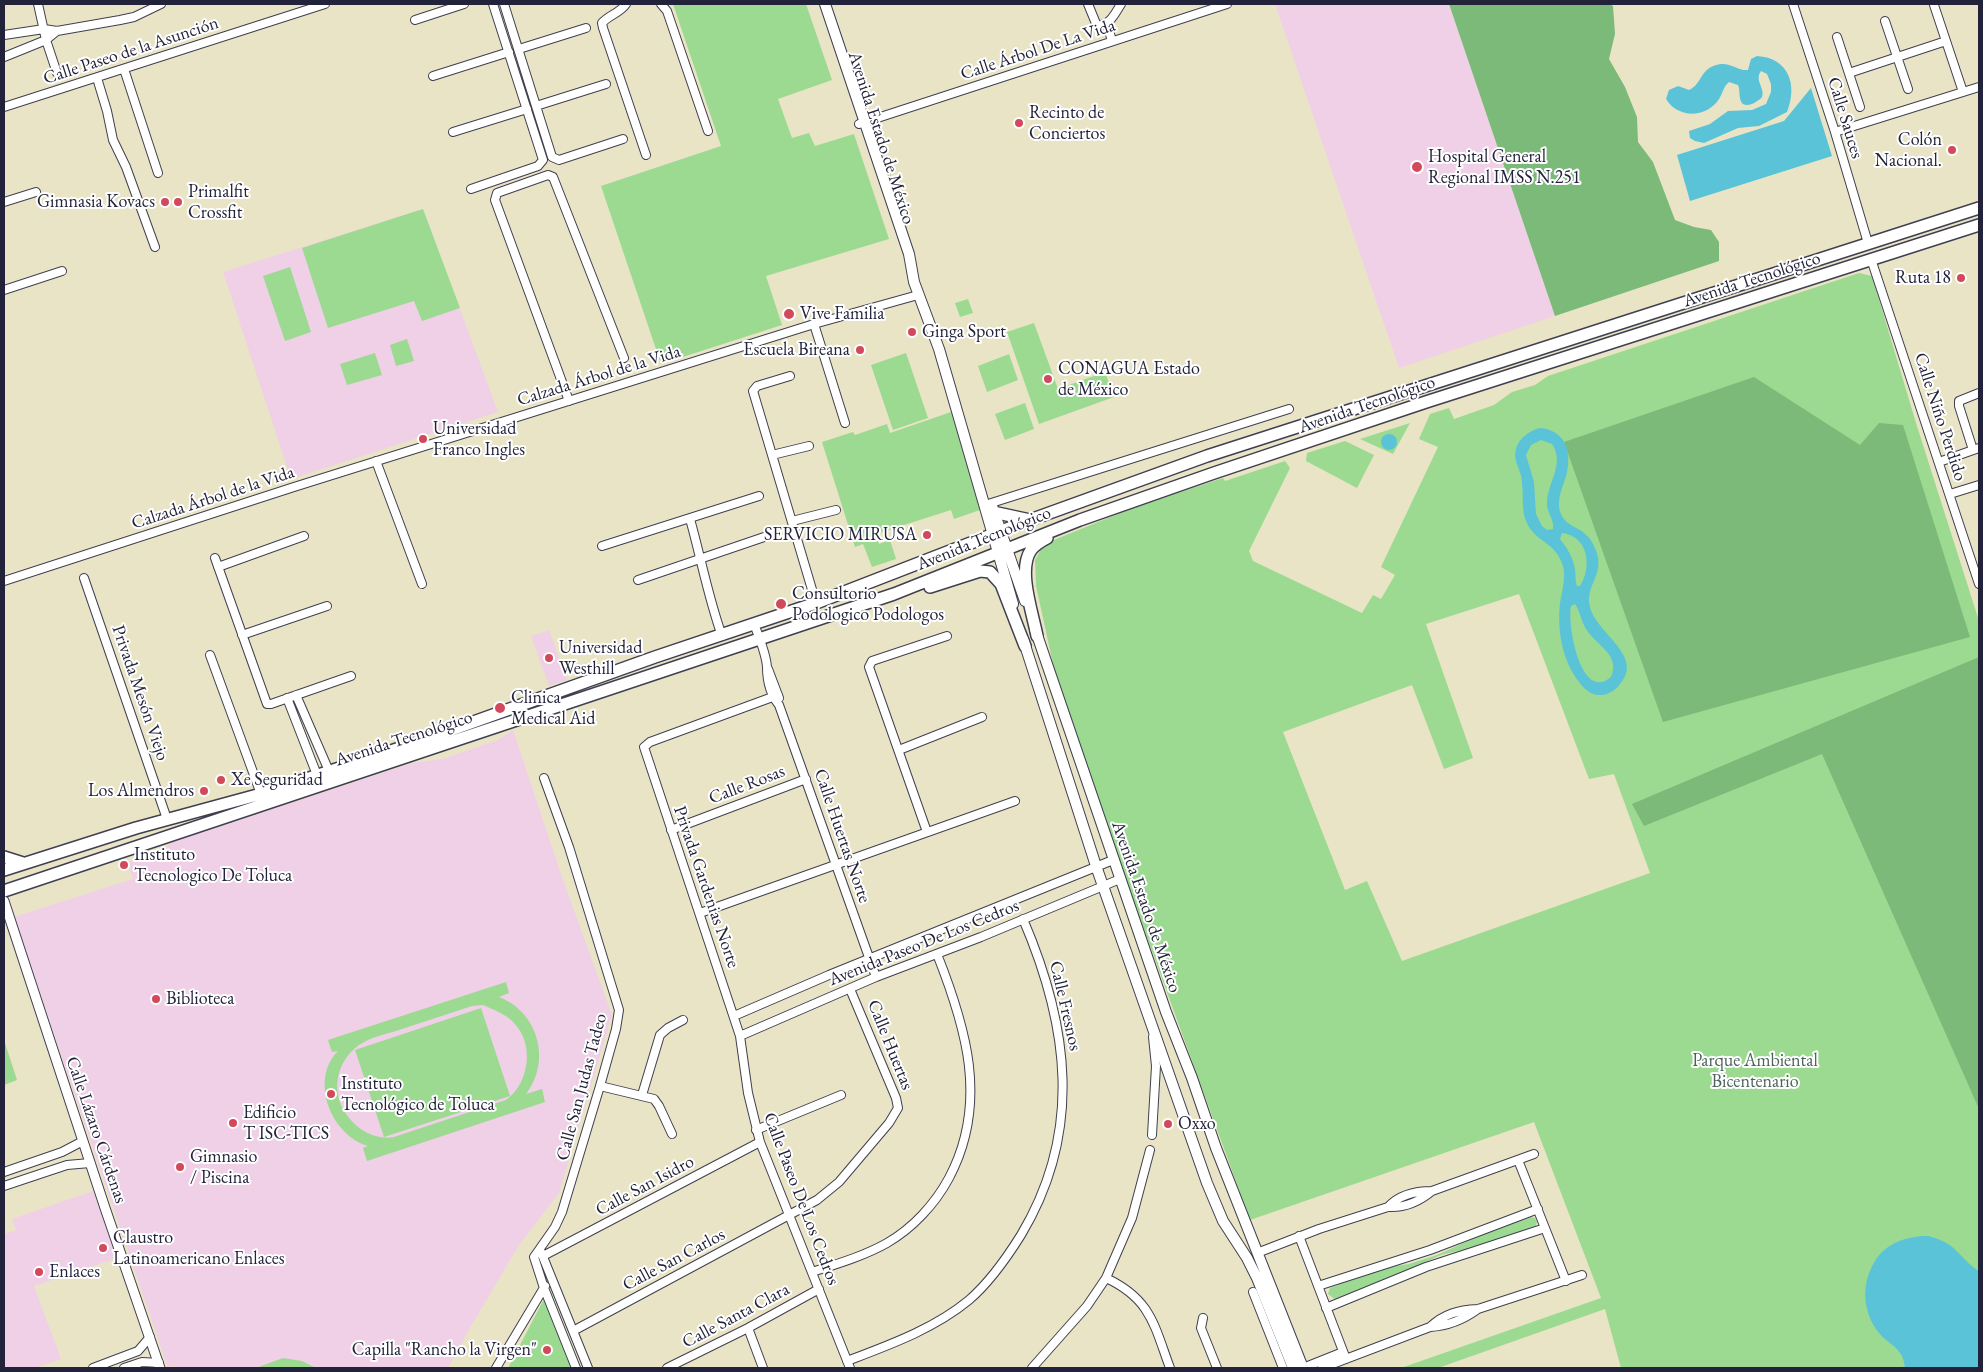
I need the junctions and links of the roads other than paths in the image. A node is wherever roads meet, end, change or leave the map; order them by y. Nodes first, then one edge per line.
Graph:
1 (38, 4) edge
2 (161, 4) edge
3 (325, 4) edge
4 (464, 4) edge
5 (493, 4) edge
6 (504, 4) edge
7 (626, 4) edge
8 (660, 4) edge
9 (818, 4) edge
10 (824, 4) edge
11 (1088, 4) edge
12 (1121, 4) edge
13 (1227, 4) edge
14 (1793, 4) edge
15 (1934, 5) edge
16 (415, 20) dead end
17 (1885, 21) dead end
18 (1106, 24) junction
19 (586, 28) dead end
20 (44, 29) junction
21 (57, 31) junction
22 (4, 35) edge
23 (1837, 37) dead end
24 (46, 40) junction
25 (1112, 41) junction
26 (1946, 41) junction
27 (519, 49) junction
28 (509, 52) junction
29 (4, 57) edge
30 (1897, 57) junction
31 (124, 69) junction
32 (1849, 72) junction
33 (57, 73) dead end
34 (433, 76) dead end
35 (97, 78) junction
36 (606, 84) dead end
37 (1979, 87) edge
38 (1908, 89) dead end
39 (1964, 92) junction
40 (536, 106) junction
41 (4, 107) edge
42 (1860, 107) dead end
43 (527, 109) junction
44 (862, 123) junction
45 (453, 132) dead end
46 (708, 132) dead end
47 (1835, 132) junction
48 (623, 139) dead end
49 (646, 155) dead end
50 (158, 173) dead end
51 (472, 189) dead end
52 (36, 192) dead end
53 (4, 202) edge
54 (1979, 208) edge
55 (1931, 222) junction
56 (1979, 225) edge
57 (1936, 239) junction
58 (1868, 243) junction
59 (155, 247) dead end
60 (1872, 259) junction
61 (62, 271) dead end
62 (1735, 286) junction
63 (4, 290) edge
64 (918, 295) junction
65 (1741, 302) junction
66 (814, 324) junction
67 (624, 358) dead end
68 (790, 376) dead end
69 (1979, 393) edge
70 (569, 401) junction
71 (1289, 409) dead end
72 (845, 423) dead end
73 (810, 446) dead end
74 (1976, 449) edge
75 (772, 455) junction
76 (376, 461) junction
77 (1939, 462) junction
78 (1979, 485) edge
79 (1950, 494) junction
80 (759, 496) dead end
81 (990, 507) junction
82 (836, 510) dead end
83 (690, 519) junction
84 (1030, 520) junction
85 (1080, 520) junction
86 (792, 521) junction
87 (997, 533) junction
88 (773, 534) dead end
89 (304, 536) dead end
90 (602, 546) dead end
91 (1003, 550) junction
92 (215, 558) dead end
93 (701, 559) junction
94 (1976, 562) edge
95 (218, 568) junction
96 (84, 578) dead end
97 (638, 580) dead end
98 (4, 581) edge
99 (422, 584) dead end
100 (1979, 584) edge
101 (894, 594) junction
102 (816, 603) junction
103 (327, 606) dead end
104 (754, 624) junction
105 (242, 635) junction
106 (722, 636) junction
107 (947, 636) dead end
108 (1037, 636) junction
109 (759, 639) junction
110 (1025, 646) junction
111 (210, 655) dead end
112 (351, 676) dead end
113 (296, 695) junction
114 (776, 696) junction
115 (287, 698) junction
116 (305, 716) junction
117 (982, 717) dead end
118 (296, 721) junction
119 (899, 750) junction
120 (326, 766) junction
121 (315, 770) junction
122 (544, 778) dead end
123 (806, 779) junction
124 (261, 794) junction
125 (1014, 801) dead end
126 (167, 819) junction
127 (671, 830) junction
128 (927, 832) junction
129 (104, 838) junction
130 (111, 855) junction
131 (4, 857) edge
132 (1113, 860) junction
133 (25, 864) junction
134 (836, 864) junction
135 (1096, 866) junction
136 (4, 870) edge
137 (1120, 879) junction
138 (1103, 885) junction
139 (4, 891) edge
140 (4, 902) edge
141 (700, 913) junction
142 (1023, 919) junction
143 (1141, 938) junction
144 (1122, 940) junction
145 (937, 954) junction
146 (1147, 957) junction
147 (869, 959) junction
148 (1129, 959) junction
149 (876, 977) junction
150 (850, 989) junction
151 (734, 1016) junction
152 (683, 1020) dead end
153 (1152, 1028) junction
154 (740, 1036) junction
155 (600, 1086) junction
156 (642, 1095) junction
157 (841, 1095) dead end
158 (756, 1130) junction
159 (672, 1134) dead end
160 (1152, 1135) dead end
161 (83, 1141) junction
162 (760, 1142) junction
163 (1150, 1150) dead end
164 (62, 1152) junction
165 (1534, 1154) dead end
166 (1518, 1160) junction
167 (90, 1163) junction
168 (67, 1165) junction
169 (4, 1172) edge
170 (4, 1186) edge
171 (1538, 1209) junction
172 (789, 1215) junction
173 (1545, 1228) junction
174 (1299, 1236) junction
175 (540, 1248) junction
176 (1257, 1252) junction
177 (543, 1256) junction
178 (812, 1272) junction
179 (552, 1275) junction
180 (1582, 1275) dead end
181 (1106, 1278) junction
182 (1566, 1281) junction
183 (1318, 1286) junction
184 (544, 1288) junction
185 (819, 1289) junction
186 (1253, 1292) dead end
187 (1326, 1308) junction
188 (1203, 1318) dead end
189 (748, 1328) junction
190 (573, 1331) junction
191 (150, 1337) junction
192 (1344, 1355) junction
193 (849, 1365) edge
194 (160, 1366) edge
195 (93, 1368) edge
196 (124, 1368) edge
197 (496, 1368) edge
198 (576, 1368) edge
199 (588, 1368) edge
200 (667, 1368) edge
201 (763, 1368) edge
202 (1032, 1368) edge
203 (1170, 1368) edge
204 (1216, 1368) edge
205 (1283, 1368) edge
206 (1294, 1368) edge
207 (1303, 1368) edge
208 (1322, 1368) edge

1 - 20 street
2 - 21 street
3 - 31 street, Calle Paseo de la Asunción
4 - 16 street
5 - 28 street
6 - 27 street
7 - 49 street
8 - 46 street
9 - 44 main road, Avenida Estado de México
10 - 44 main road, Avenida Estado de México
11 - 18 street
12 - 18 street
13 - 25 street, Calle Árbol De La Vida
14 - 47 street, Calle Sauces
15 - 26 street
17 - 30 street
18 - 25 street
19 - 27 street
20 - 21 street
20 - 22 street
20 - 24 street
21 - 24 street
23 - 32 street
24 - 29 street
24 - 33 street
25 - 44 street, Calle Árbol De La Vida
26 - 30 street
26 - 39 street
27 - 40 street
28 - 34 street
28 - 43 street
30 - 32 street
30 - 38 street
31 - 35 street, Calle Paseo de la Asunción
31 - 50 street
32 - 42 street
35 - 41 street, Calle Paseo de la Asunción
35 - 59 street
36 - 40 street
37 - 39 street
39 - 47 street
40 - 48 street
43 - 45 street
43 - 51 street
44 - 64 main road, Avenida Estado de México
47 - 58 street, Calle Sauces
52 - 53 street
54 - 55 main road, Avenida Tecnológico
55 - 57 main road
55 - 58 main road, Avenida Tecnológico
56 - 57 main road, Avenida Tecnológico
57 - 60 main road, Avenida Tecnológico
58 - 62 main road, Avenida Tecnológico
60 - 65 main road, Avenida Tecnológico
60 - 77 street, Calle Niño Perdido
61 - 63 street
62 - 65 main road
62 - 84 main road, Avenida Tecnológico
64 - 66 street, Calzada Árbol de la Vida
64 - 81 main road, Avenida Estado de México
65 - 85 main road, Avenida Tecnológico
66 - 70 street, Calzada Árbol de la Vida
66 - 72 street
67 - 70 street
68 - 75 street
69 - 74 street
70 - 76 street, Calzada Árbol de la Vida
71 - 81 street
73 - 75 street
74 - 77 street
75 - 86 street
76 - 98 street, Calzada Árbol de la Vida
76 - 99 street
77 - 79 street, Calle Niño Perdido
78 - 79 street
79 - 94 street, Calle Niño Perdido
80 - 83 street
81 - 84 main road
81 - 87 main road, Avenida Estado de México
82 - 86 street
83 - 90 street
83 - 93 street
84 - 87 main road, Avenida Tecnológico
85 - 91 main road, Avenida Tecnológico
85 - 108 main road
86 - 102 street
87 - 91 main road, Avenida Estado de México
87 - 102 main road, Avenida Tecnológico
88 - 93 street
89 - 95 street
91 - 101 main road, Avenida Tecnológico
91 - 108 main road, Avenida Estado de México
91 - 110 main road, Avenida Estado de México
92 - 95 street
93 - 97 street
93 - 106 street
94 - 100 street, Calle Niño Perdido
95 - 105 street
96 - 126 street, Privada Mesón Viejo
101 - 109 main road, Avenida Tecnológico
101 - 110 main road
102 - 104 main road, Avenida Tecnológico
103 - 105 street
104 - 106 main road, Avenida Tecnológico
104 - 109 street, Calle Huertas Norte
105 - 115 street
106 - 120 main road, Avenida Tecnológico
107 - 119 street
108 - 132 main road, Avenida Estado de México
109 - 114 street, Calle Huertas Norte
109 - 130 main road, Avenida Tecnológico
110 - 135 main road, Avenida Estado de México
111 - 124 street
112 - 113 street
113 - 115 street
113 - 116 street
114 - 123 street, Calle Huertas Norte
114 - 127 street, Privada Gardenias Norte
115 - 118 street
116 - 118 street
116 - 120 street
117 - 119 street
118 - 121 street
119 - 128 street
120 - 121 main road, Avenida Tecnológico
121 - 124 main road, Avenida Tecnológico
122 - 155 street, Calle San Judas Tadeo
123 - 127 street, Calle Rosas
123 - 134 street, Calle Huertas Norte
124 - 126 main road, Avenida Tecnológico
125 - 128 street
126 - 129 main road, Avenida Tecnológico
127 - 141 street, Privada Gardenias Norte
128 - 134 street
129 - 130 main road
129 - 133 main road, Avenida Tecnológico
130 - 139 main road, Avenida Tecnológico
131 - 133 main road
132 - 135 street, Avenida Paseo De Los Cedros
132 - 137 main road, Avenida Estado de México
133 - 136 main road, Avenida Tecnológico
134 - 141 street
134 - 147 street, Calle Huertas Norte
135 - 138 main road, Avenida Estado de México
135 - 147 street, Avenida Paseo De Los Cedros
137 - 138 street, Avenida Paseo De Los Cedros
137 - 143 main road, Avenida Estado de México
138 - 142 street, Avenida Paseo De Los Cedros
138 - 144 main road, Avenida Estado de México
140 - 161 street, Calle Lázaro Cárdenas
141 - 151 street, Privada Gardenias Norte
142 - 145 street, Avenida Paseo De Los Cedros
142 - 193 street, Calle Fresnos
143 - 144 main road
143 - 146 main road, Avenida Estado de México
144 - 148 main road, Avenida Estado de México
145 - 149 street, Avenida Paseo De Los Cedros
145 - 178 street
146 - 148 main road
146 - 176 main road, Avenida Estado de México
147 - 149 street, Calle Huertas Norte
147 - 151 street, Avenida Paseo De Los Cedros
148 - 153 main road, Avenida Estado de México
149 - 150 street, Avenida Paseo De Los Cedros
150 - 154 street, Avenida Paseo De Los Cedros
150 - 172 street, Calle Huertas
151 - 154 street, Privada Gardenias Norte
152 - 156 street
153 - 160 street
153 - 206 main road, Avenida Estado de México
154 - 158 street, Calle Paseo De Los Cedros
155 - 156 street
155 - 175 street, Calle San Judas Tadeo
156 - 159 street
157 - 158 street
158 - 162 street, Calle Paseo De Los Cedros
161 - 164 street
161 - 167 street, Calle Lázaro Cárdenas
162 - 172 street, Calle Paseo De Los Cedros
162 - 177 street, Calle San Isidro
163 - 181 street
164 - 168 street
164 - 169 street
165 - 166 street
166 - 171 street
166 - 174 street
167 - 168 street
167 - 191 street, Calle Lázaro Cárdenas
168 - 170 street
171 - 173 street
171 - 183 street
172 - 178 street, Calle Paseo De Los Cedros
172 - 190 street, Calle San Carlos
173 - 182 street
173 - 187 street
174 - 176 street
174 - 183 street
175 - 177 street
175 - 184 street, Calle San Judas Tadeo
176 - 207 main road, Avenida Estado de México
177 - 179 street
178 - 185 street, Calle Paseo De Los Cedros
179 - 184 street
179 - 190 street
180 - 182 street
181 - 202 street
181 - 203 street
182 - 192 street
183 - 187 street
184 - 197 street
184 - 198 street
185 - 189 street, Calle Santa Clara
185 - 193 street, Calle Paseo De Los Cedros
186 - 205 street
187 - 192 street
188 - 204 street
189 - 200 street, Calle Santa Clara
189 - 201 street
190 - 199 street
191 - 194 street, Calle Lázaro Cárdenas
191 - 195 street
192 - 207 street
192 - 208 street
194 - 196 street

